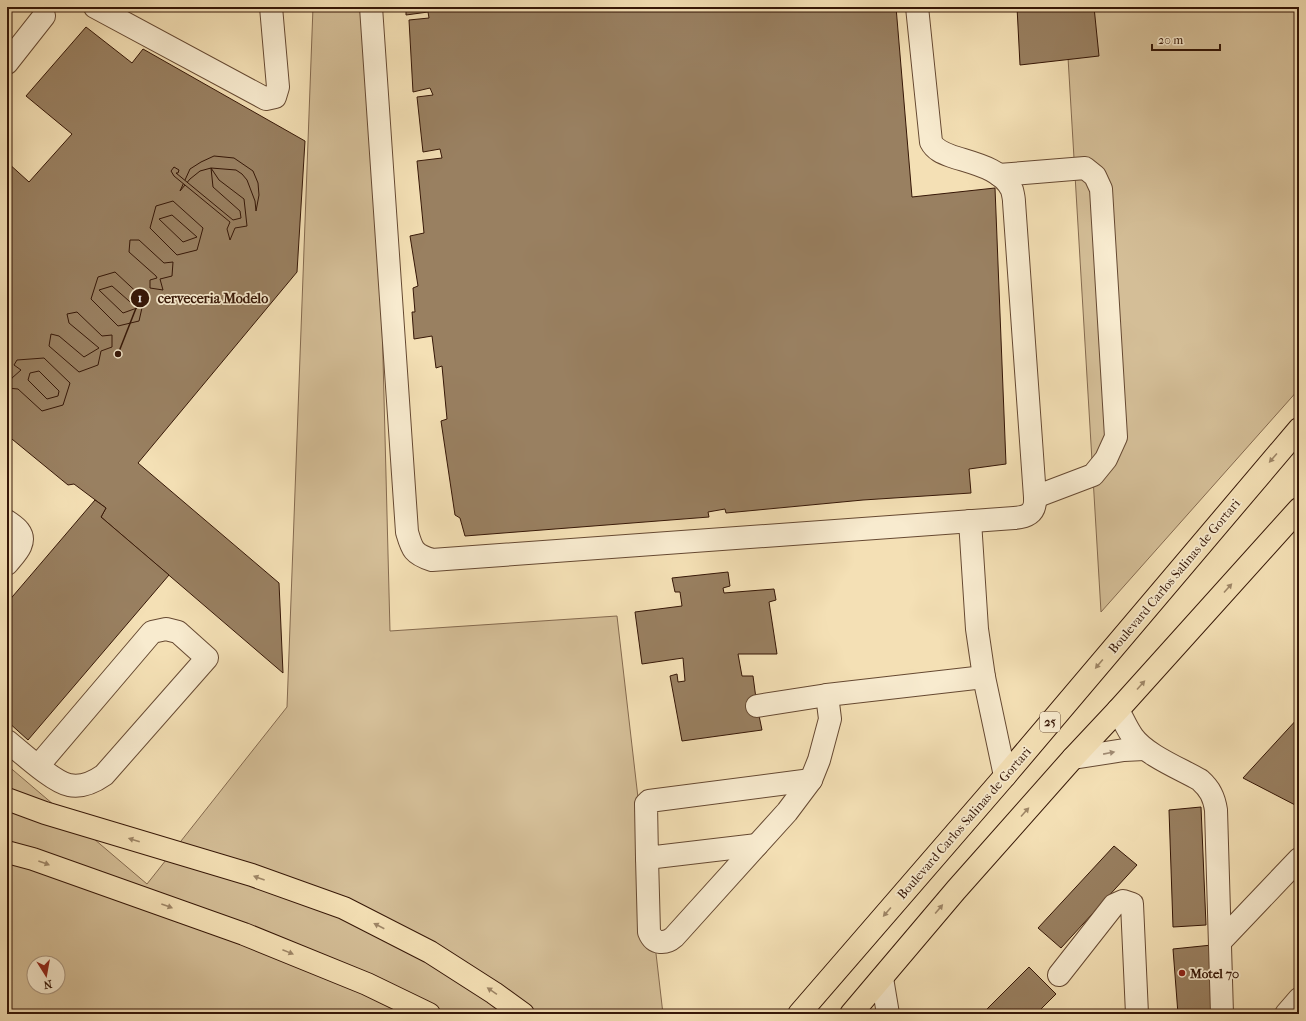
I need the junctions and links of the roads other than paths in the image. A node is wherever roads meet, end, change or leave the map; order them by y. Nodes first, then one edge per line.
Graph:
1 (95, 7) edge
2 (271, 7) edge
3 (371, 7) edge
4 (917, 7) edge
5 (44, 16) dead end
6 (7, 63) edge
7 (999, 174) junction
8 (1299, 429) edge
9 (1035, 497) junction
10 (1299, 509) edge
11 (7, 521) edge
12 (970, 521) junction
13 (7, 564) edge
14 (984, 676) junction
15 (827, 695) junction
16 (757, 706) dead end
17 (1118, 710) junction
18 (7, 741) edge
19 (1144, 749) junction
20 (1073, 758) junction
21 (38, 766) junction
22 (1005, 776) junction
23 (811, 780) junction
24 (7, 799) edge
25 (757, 845) junction
26 (7, 852) edge
27 (647, 858) junction
28 (1299, 859) edge
29 (1220, 942) junction
30 (1059, 975) dead end
31 (882, 978) junction
32 (1299, 1000) edge
33 (430, 1014) edge
34 (523, 1014) edge
35 (799, 1014) edge
36 (851, 1014) edge
37 (888, 1014) edge
38 (1137, 1014) edge
39 (1222, 1014) edge
40 (1286, 1014) edge

1 - 2 street
3 - 12 street
4 - 7 street
5 - 6 street
7 - 9 street
7 - 9 street
8 -> 22 main road, Boulevard Carlos Salinas de Gortari / 25
9 - 12 street
17 -> 10 main road
11 - 13 street
12 - 14 street
14 - 15 street
14 - 22 street
15 - 16 street
15 - 23 street
17 - 19 street
17 - 20 main road
18 - 21 street
20 -> 19 street
19 - 29 street
31 -> 20 main road
21 - 21 street
22 -> 35 main road, Boulevard Carlos Salinas de Gortari / 25
23 - 25 street
23 - 27 street
34 -> 24 main road
25 - 27 street
25 - 27 street
26 -> 33 main road
28 - 29 street
29 - 39 street
30 - 38 street
31 - 36 main road
31 - 37 street
32 - 40 street

